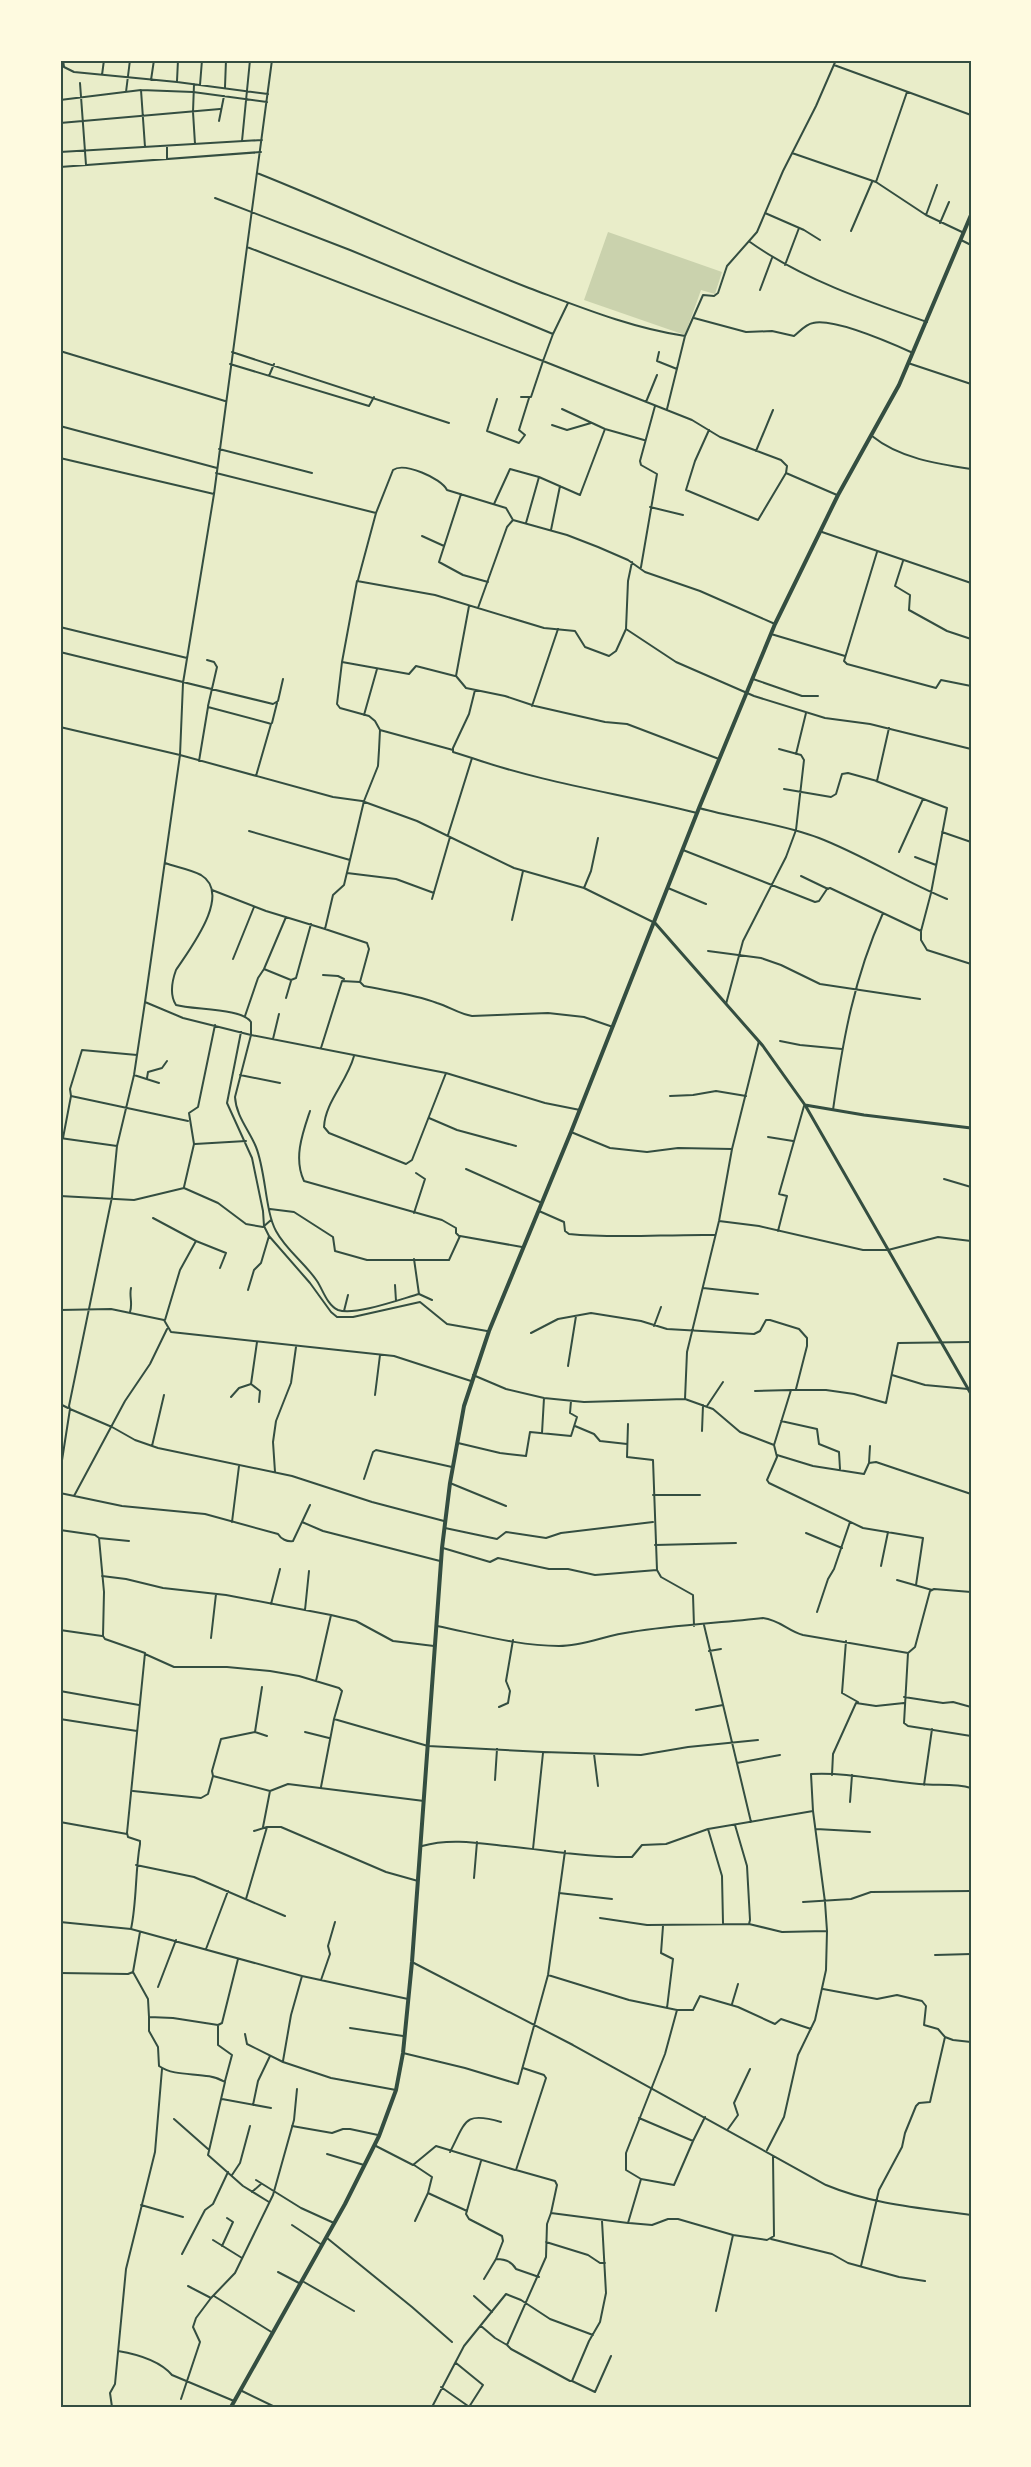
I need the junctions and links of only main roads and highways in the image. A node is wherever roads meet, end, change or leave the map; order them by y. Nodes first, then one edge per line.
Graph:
1 (971, 215) edge
2 (231, 2407) edge

1 - 2 main road

